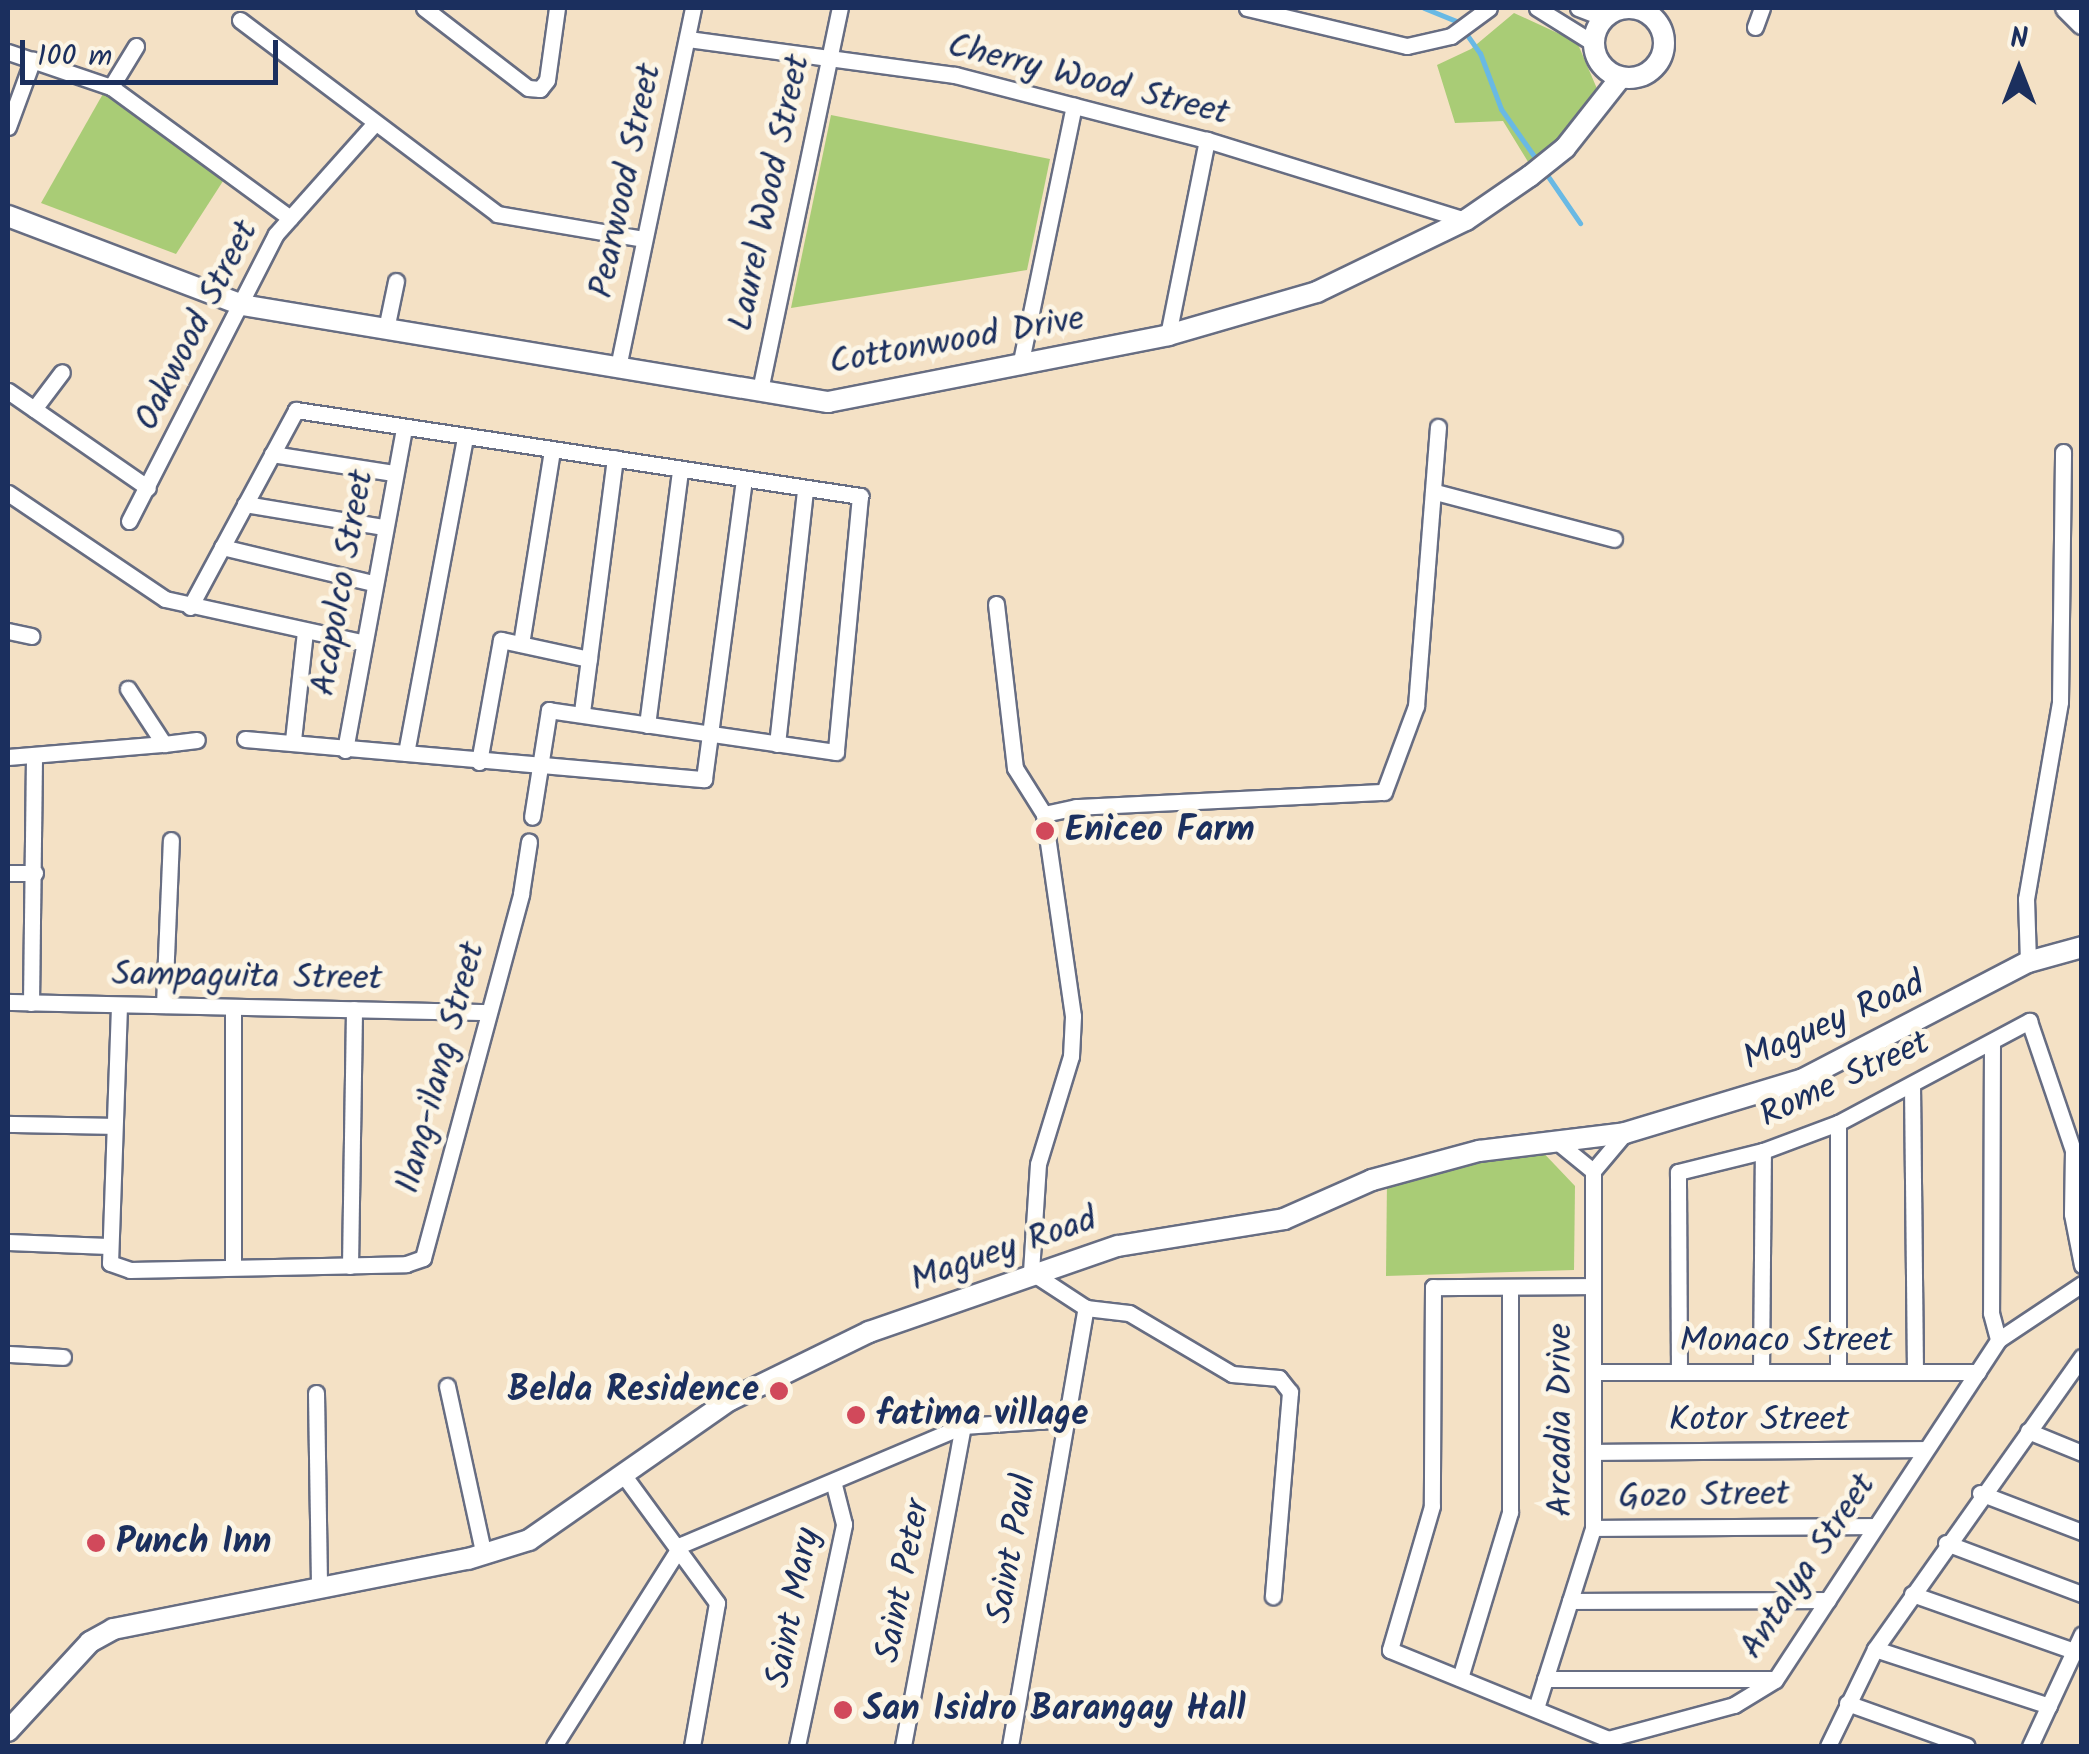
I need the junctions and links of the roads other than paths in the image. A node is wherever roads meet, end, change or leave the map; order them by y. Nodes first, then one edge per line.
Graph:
1 (424, 8) edge
2 (693, 8) edge
3 (840, 8) edge
4 (1247, 8) edge
5 (1488, 8) edge
6 (1537, 8) edge
7 (1578, 8) edge
8 (1638, 8) edge
9 (1762, 8) edge
10 (2066, 8) edge
11 (555, 9) edge
12 (1604, 18) junction
13 (240, 20) dead end
14 (2082, 24) edge
15 (1755, 28) dead end
16 (688, 39) junction
17 (1594, 43) junction
18 (136, 46) dead end
19 (8, 52) edge
20 (830, 57) junction
21 (33, 59) junction
22 (1620, 77) junction
23 (111, 87) junction
24 (1074, 106) junction
25 (374, 124) junction
26 (8, 127) edge
27 (1207, 140) junction
28 (8, 216) edge
29 (290, 218) junction
30 (1466, 220) junction
31 (643, 239) junction
32 (396, 281) dead end
33 (242, 305) junction
34 (386, 328) junction
35 (1168, 335) junction
36 (1020, 366) junction
37 (618, 367) junction
38 (62, 372) dead end
39 (760, 390) junction
40 (8, 391) edge
41 (34, 409) junction
42 (404, 427) junction
43 (1438, 427) dead end
44 (465, 437) junction
45 (552, 451) junction
46 (2063, 452) dead end
47 (272, 454) junction
48 (615, 458) junction
49 (680, 471) junction
50 (394, 473) junction
51 (744, 481) junction
52 (148, 488) junction
53 (805, 491) junction
54 (1435, 492) junction
55 (8, 493) edge
56 (245, 504) junction
57 (129, 520) dead end
58 (384, 528) junction
59 (1614, 539) dead end
60 (222, 547) junction
61 (374, 583) junction
62 (996, 604) dead end
63 (190, 607) junction
64 (8, 631) edge
65 (305, 631) junction
66 (31, 636) dead end
67 (361, 642) junction
68 (521, 644) junction
69 (589, 658) junction
70 (128, 689) dead end
71 (582, 712) junction
72 (646, 725) junction
73 (712, 734) junction
74 (246, 738) dead end
75 (197, 740) dead end
76 (293, 740) junction
77 (164, 744) junction
78 (778, 744) junction
79 (345, 750) junction
80 (406, 753) junction
81 (8, 757) edge
82 (34, 757) junction
83 (479, 762) junction
84 (542, 762) junction
85 (1044, 814) junction
86 (532, 817) dead end
87 (171, 840) dead end
88 (529, 842) dead end
89 (8, 873) edge
90 (35, 874) junction
91 (2079, 954) edge
92 (2028, 962) junction
93 (8, 1002) edge
94 (32, 1003) junction
95 (164, 1005) junction
96 (119, 1006) junction
97 (233, 1008) junction
98 (354, 1010) junction
99 (485, 1012) junction
100 (1992, 1042) junction
101 (1912, 1085) junction
102 (1838, 1123) junction
103 (8, 1124) edge
104 (111, 1126) junction
105 (1625, 1133) junction
106 (1555, 1140) junction
107 (1763, 1152) junction
108 (1593, 1177) junction
109 (8, 1242) edge
110 (108, 1246) junction
111 (2082, 1265) edge
112 (233, 1266) junction
113 (350, 1266) junction
114 (1032, 1272) junction
115 (2082, 1284) edge
116 (1593, 1286) junction
117 (1510, 1287) junction
118 (1086, 1308) junction
119 (1998, 1340) junction
120 (8, 1354) edge
121 (63, 1357) dead end
122 (2082, 1357) edge
123 (1593, 1372) junction
124 (1679, 1372) junction
125 (1761, 1372) junction
126 (1838, 1372) junction
127 (1914, 1372) junction
128 (1978, 1372) junction
129 (2073, 1381) edge
130 (448, 1386) dead end
131 (316, 1393) dead end
132 (1066, 1419) junction
133 (963, 1426) junction
134 (2028, 1432) junction
135 (1924, 1449) junction
136 (1594, 1452) junction
137 (2082, 1453) edge
138 (622, 1473) junction
139 (833, 1480) junction
140 (1980, 1494) junction
141 (1875, 1526) junction
142 (1594, 1528) junction
143 (2082, 1532) edge
144 (1946, 1543) junction
145 (681, 1545) junction
146 (484, 1554) junction
147 (318, 1588) junction
148 (1912, 1594) junction
149 (2082, 1594) edge
150 (1274, 1596) dead end
151 (1828, 1600) junction
152 (1570, 1601) junction
153 (2082, 1634) edge
154 (1876, 1649) junction
155 (2074, 1651) junction
156 (1460, 1678) junction
157 (1545, 1679) junction
158 (1775, 1680) junction
159 (1847, 1704) junction
160 (2049, 1706) junction
161 (1536, 1708) junction
162 (8, 1731) edge
163 (554, 1746) edge
164 (692, 1746) edge
165 (798, 1746) edge
166 (903, 1746) edge
167 (1010, 1746) edge
168 (1828, 1746) edge
169 (1968, 1746) edge
170 (2030, 1746) edge

1 - 11 street
2 - 16 street, Pearwood Street
3 - 20 street, Laurel Wood Street
4 - 5 street
6 - 17 street
7 - 12 street
8 - 12 street
8 - 22 street
9 - 15 street
10 - 14 street
12 - 17 street
13 - 25 street
16 - 20 street, Cherry Wood Street
16 - 31 street, Pearwood Street
17 - 22 street
18 - 23 street
19 - 21 street
20 - 24 street, Cherry Wood Street
20 - 39 street, Laurel Wood Street
21 - 23 street
21 - 26 street
22 - 30 street, Cottonwood Drive
23 - 29 street
24 - 27 street, Cherry Wood Street
24 - 36 street
25 - 29 street, Oakwood Street
25 - 31 street
27 - 30 street, Cherry Wood Street
27 - 35 street
28 - 33 street, Cottonwood Drive
29 - 33 street, Oakwood Street
30 - 35 street, Cottonwood Drive
31 - 37 street, Pearwood Street
32 - 34 street
33 - 34 street, Cottonwood Drive
33 - 52 street, Oakwood Street
34 - 37 street, Cottonwood Drive
35 - 36 street, Cottonwood Drive
36 - 39 street, Cottonwood Drive
37 - 39 street, Cottonwood Drive
38 - 41 street
40 - 41 street
41 - 52 street
42 - 44 street
42 - 47 street
42 - 50 street, Acapolco Street
43 - 54 street
44 - 45 street
44 - 80 street
45 - 48 street
45 - 68 street
46 - 92 street
47 - 50 street
47 - 56 street
48 - 49 street
48 - 69 street
49 - 51 street
49 - 72 street
50 - 58 street, Acapolco Street
51 - 53 street
51 - 73 street
52 - 57 street, Oakwood Street
53 - 78 street
53 - 78 street
54 - 59 street
54 - 85 street
55 - 63 street
56 - 58 street
56 - 60 street
58 - 61 street, Acapolco Street
60 - 61 street
60 - 63 street
61 - 67 street, Acapolco Street
62 - 85 street
63 - 65 street
64 - 66 street
65 - 67 street
65 - 76 street
67 - 79 street, Acapolco Street
68 - 69 street
68 - 83 street
69 - 71 street
70 - 77 street
71 - 72 street
71 - 84 street
72 - 73 street
73 - 78 street
73 - 84 street
74 - 76 street
75 - 77 street
76 - 79 street
77 - 82 street
79 - 80 street
80 - 83 street
81 - 82 street
82 - 90 street
83 - 84 street
84 - 86 street
85 - 114 street
87 - 95 street
88 - 99 street, Ilang-ilang Street
89 - 90 street
90 - 94 street
91 - 92 street, Maguey Road
92 - 105 street, Maguey Road
93 - 94 street, Sampaguita Street
94 - 96 street, Sampaguita Street
95 - 96 street, Sampaguita Street
95 - 97 street, Sampaguita Street
96 - 104 street
97 - 98 street, Sampaguita Street
97 - 112 street
98 - 99 street, Sampaguita Street
98 - 113 street
99 - 113 street, Ilang-ilang Street
100 - 101 street, Rome Street
100 - 111 street, Rome Street
100 - 119 street
101 - 102 street, Rome Street
101 - 127 street
102 - 107 street, Rome Street
102 - 126 street
103 - 104 street
104 - 110 street
105 - 106 street, Maguey Road
105 - 108 street
106 - 108 street
106 - 114 street, Maguey Road
107 - 124 street, Rome Street
107 - 125 street
108 - 116 street, Arcadia Drive
109 - 110 street
110 - 112 street
112 - 113 street
114 - 118 street
114 - 138 street, Maguey Road
115 - 119 street, Antalya Street
116 - 117 street, Antalya Street
116 - 123 street, Arcadia Drive
117 - 156 street
117 - 156 street, Antalya Street
118 - 132 street, Saint Paul
118 - 150 street
119 - 128 street, Antalya Street
120 - 121 street
122 - 129 street
123 - 124 street, Monaco Street
123 - 136 street, Arcadia Drive
124 - 125 street, Monaco Street
125 - 126 street, Monaco Street
126 - 127 street, Monaco Street
127 - 128 street, Monaco Street
128 - 135 street, Antalya Street
129 - 134 street
130 - 146 street
131 - 147 street
132 - 133 street
132 - 167 street, Saint Paul
133 - 139 street
133 - 166 street, Saint Peter
134 - 137 street
134 - 140 street
135 - 136 street, Kotor Street
135 - 141 street, Antalya Street
136 - 142 street, Arcadia Drive
138 - 145 street
138 - 146 street, Maguey Road
139 - 145 street
139 - 165 street, Saint Mary
140 - 143 street
140 - 144 street
141 - 142 street, Gozo Street
141 - 151 street, Antalya Street
142 - 152 street, Arcadia Drive
144 - 148 street
144 - 149 street
145 - 163 street
145 - 164 street
146 - 147 street, Maguey Road
147 - 162 street, Maguey Road
148 - 154 street
148 - 155 street
151 - 152 street
151 - 158 street, Antalya Street
152 - 157 street, Arcadia Drive
153 - 155 street
154 - 159 street
154 - 160 street
155 - 160 street
156 - 161 street, Antalya Street
157 - 158 street
157 - 161 street, Arcadia Drive
158 - 161 street, Antalya Street
159 - 168 street
159 - 169 street
160 - 170 street

